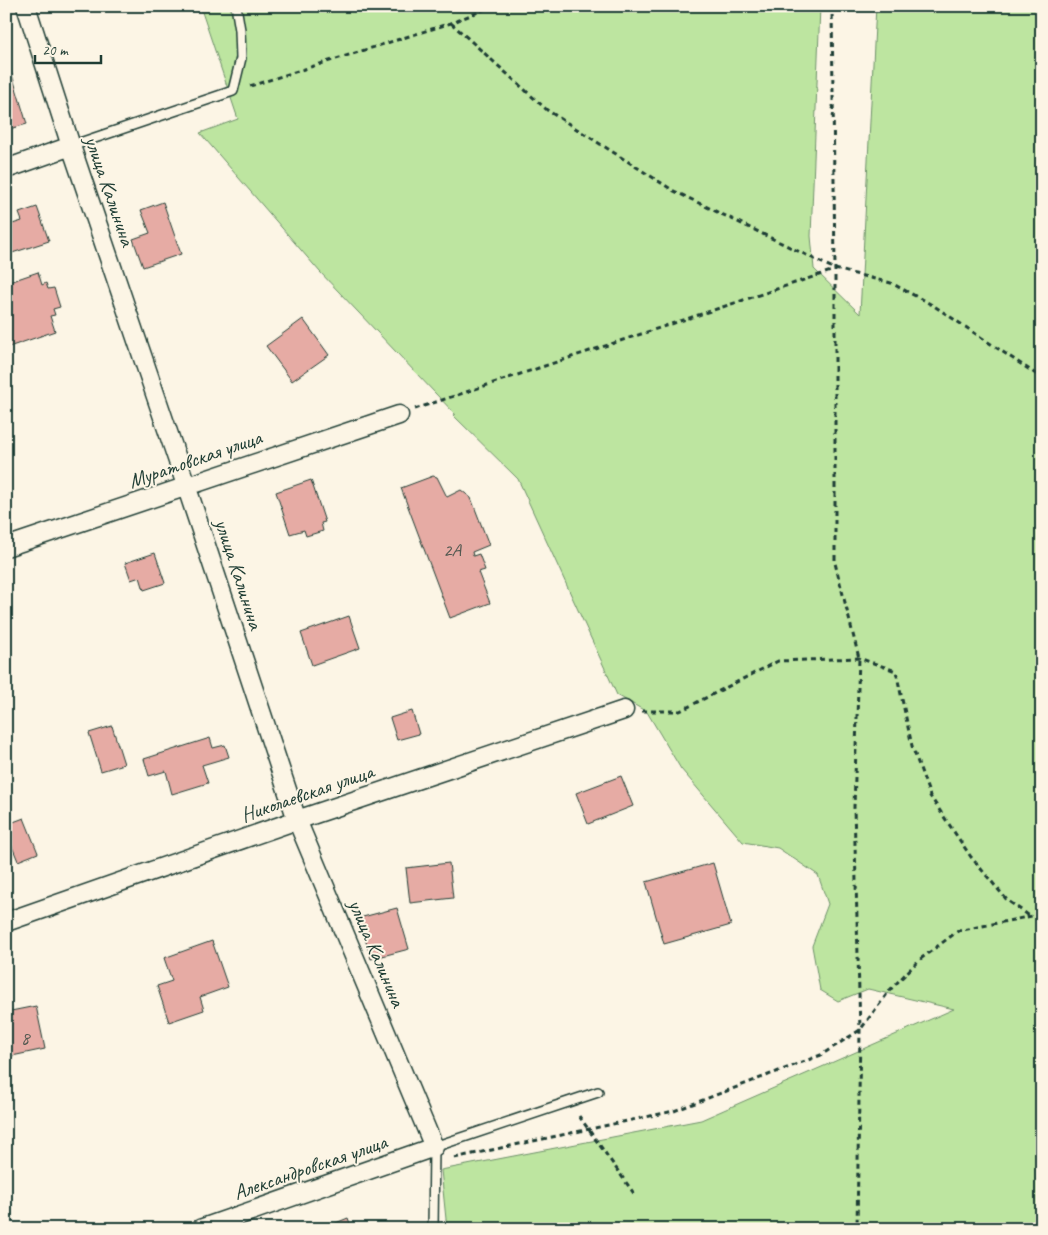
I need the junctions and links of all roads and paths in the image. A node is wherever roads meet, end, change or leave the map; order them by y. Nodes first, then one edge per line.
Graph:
1 (26, 6) edge
2 (236, 6) edge
3 (493, 6) edge
4 (832, 6) edge
5 (451, 24) junction
6 (233, 91) junction
7 (70, 146) junction
8 (6, 169) edge
9 (835, 270) junction
10 (1042, 378) edge
11 (399, 414) joint
12 (186, 485) junction
13 (6, 547) edge
14 (859, 658) junction
15 (624, 710) joint
16 (297, 820) junction
17 (1042, 914) edge
18 (1031, 918) junction
19 (6, 922) edge
20 (860, 1030) junction
21 (598, 1092) dead end
22 (579, 1116) dead end
23 (588, 1130) junction
24 (434, 1148) junction
25 (635, 1195) dead end
26 (200, 1229) edge
27 (433, 1229) edge
28 (857, 1229) edge

1 - 7 street, улица Калинина
2 - 6 lane
3 - 5 path
4 - 9 path
5 - 6 path
5 - 9 path
6 - 7 lane
7 - 8 street
7 - 12 street, улица Калинина
9 - 10 path
9 - 11 path
9 - 14 path
11 - 12 street, Муратовская улица
12 - 13 street, Муратовская улица
12 - 16 street, улица Калинина
14 - 15 path
14 - 18 path
14 - 20 path
15 - 16 street, Николаевская улица
16 - 19 street, Николаевская улица
16 - 24 street, улица Калинина
17 - 18 path
18 - 20 path
20 - 23 path
20 - 28 path
21 - 24 lane
22 - 23 path
23 - 24 path
23 - 25 path
24 - 26 street, Александровская улица
24 - 27 lane

